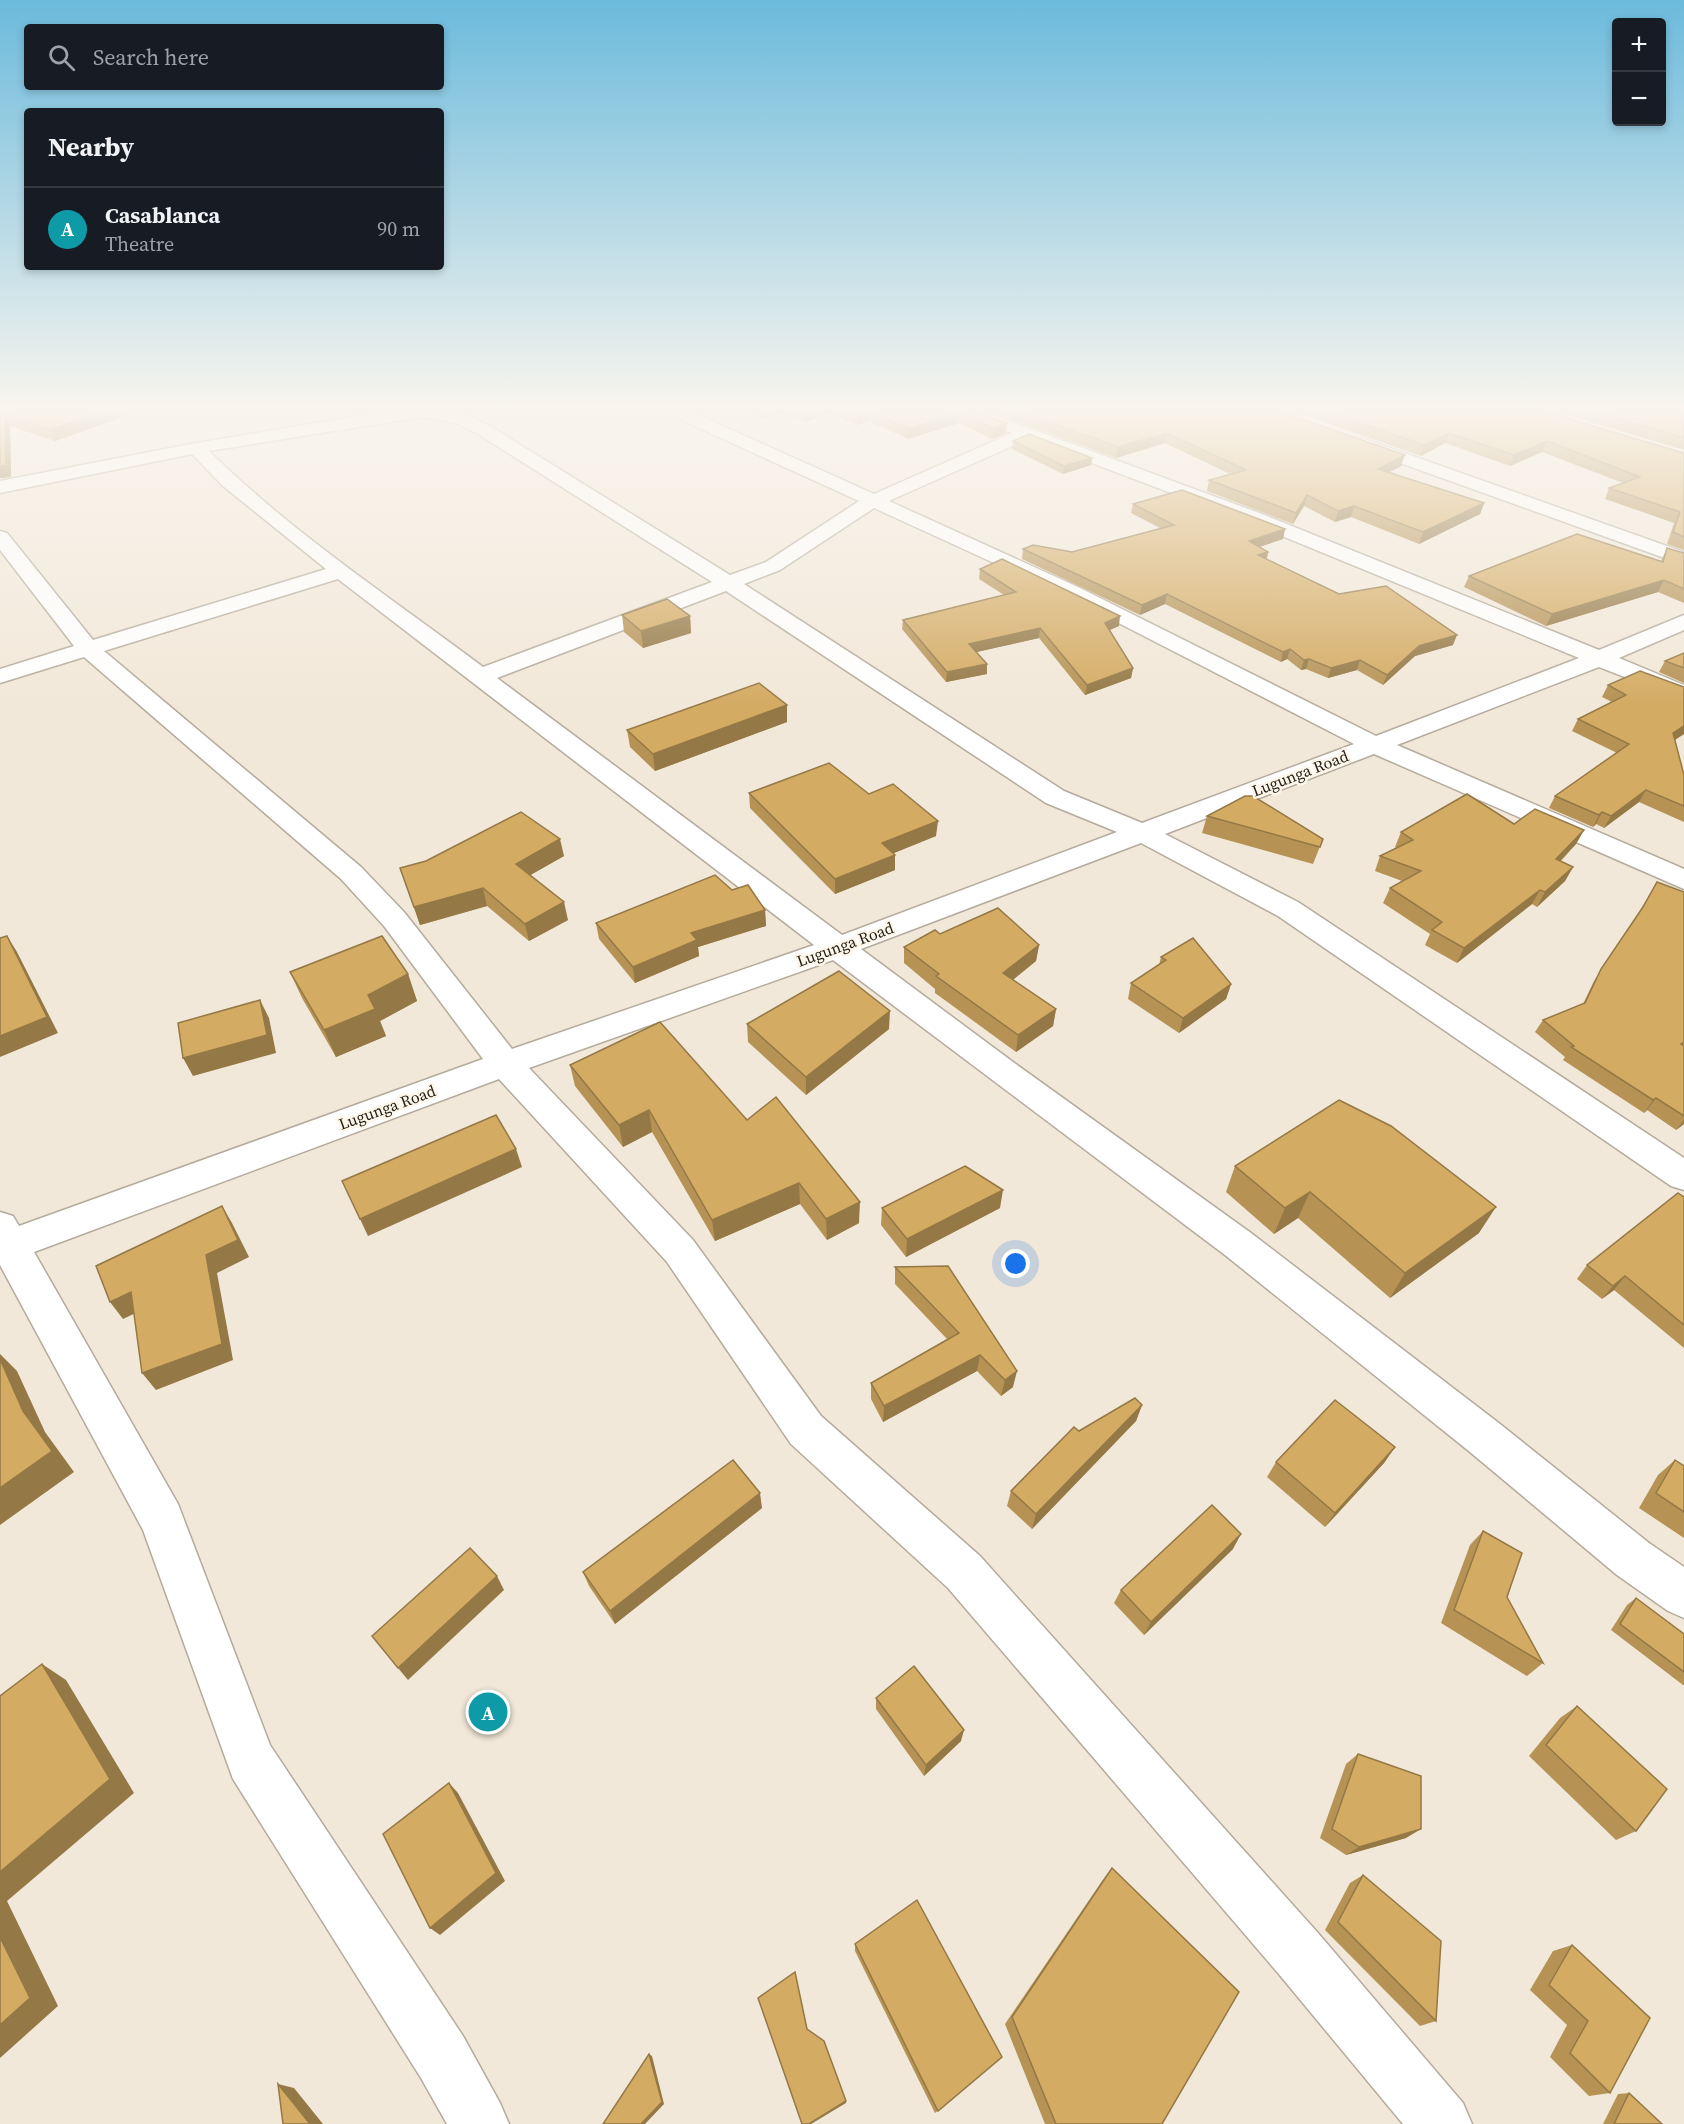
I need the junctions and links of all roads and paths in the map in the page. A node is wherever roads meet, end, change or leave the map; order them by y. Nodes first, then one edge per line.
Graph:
1 (261, 507) edge
2 (607, 507) edge
3 (864, 507) edge
4 (886, 507) edge
5 (1226, 507) edge
6 (1541, 507) edge
7 (0, 537) edge
8 (1684, 558) edge
9 (341, 571) junction
10 (727, 582) junction
11 (1684, 622) edge
12 (89, 650) junction
13 (1598, 659) junction
14 (0, 676) edge
15 (481, 676) junction
16 (1684, 693) edge
17 (1375, 745) junction
18 (1143, 833) junction
19 (1684, 880) edge
20 (838, 947) junction
21 (504, 1064) junction
22 (1684, 1176) edge
23 (3, 1241) edge
24 (1684, 1596) edge
25 (479, 2124) edge
26 (1443, 2124) edge

1 - 9 street
2 - 10 street
3 - 10 street
4 - 17 street
5 - 13 street
6 - 8 street
7 - 12 street
9 - 12 street
9 - 15 street
10 - 15 street
10 - 18 street
11 - 13 street, Lugunga Road
12 - 14 street
12 - 21 street
13 - 16 street
13 - 17 street, Lugunga Road
15 - 20 street
17 - 18 street, Lugunga Road
17 - 19 street
18 - 20 street, Lugunga Road
18 - 22 street
20 - 21 street, Lugunga Road
20 - 24 street
21 - 23 street, Lugunga Road
21 - 26 street
23 - 25 street

